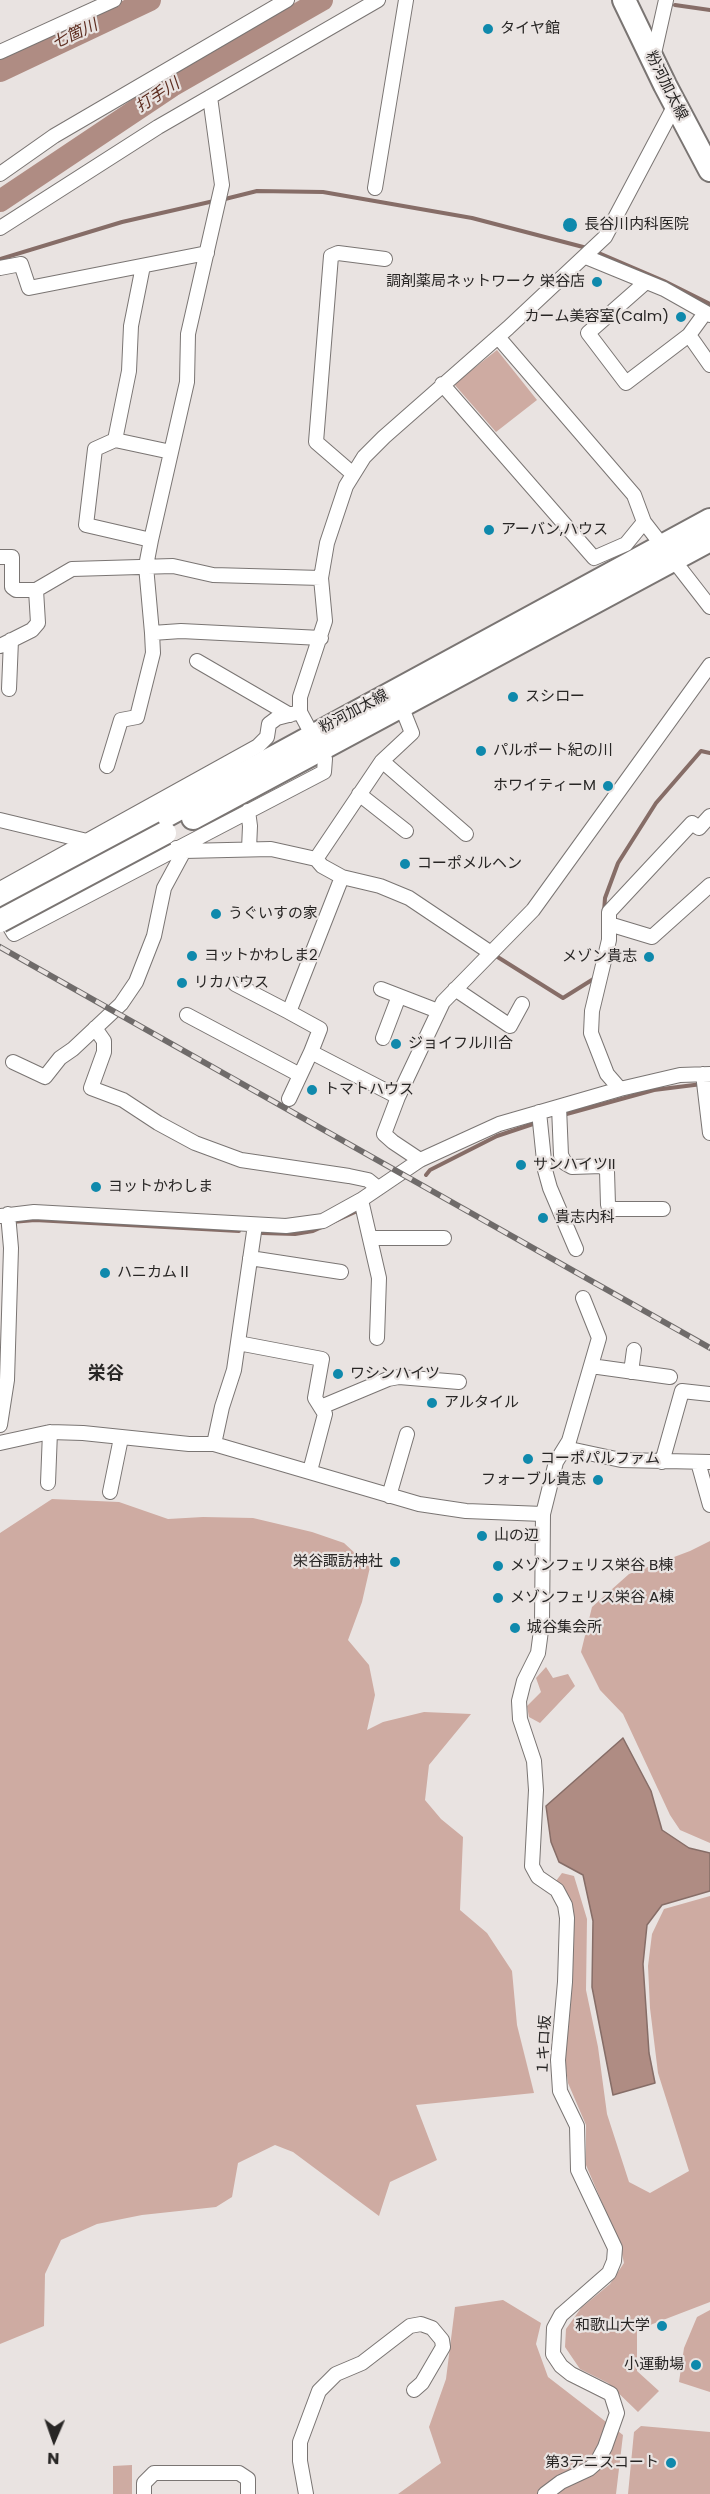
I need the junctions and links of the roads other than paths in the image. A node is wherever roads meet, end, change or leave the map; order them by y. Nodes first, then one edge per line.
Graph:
1 (114, 0) edge
2 (287, 0) edge
3 (378, 0) edge
4 (406, 0) edge
5 (624, 0) edge
6 (666, 0) edge
7 (0, 52) edge
8 (652, 60) junction
9 (210, 97) junction
10 (675, 105) junction
11 (710, 170) edge
12 (0, 174) edge
13 (375, 188) dead end
14 (0, 228) edge
15 (207, 253) junction
16 (590, 253) junction
17 (385, 259) dead end
18 (143, 266) junction
19 (0, 268) edge
20 (646, 282) junction
21 (708, 314) edge
22 (689, 335) junction
23 (498, 337) junction
24 (710, 365) edge
25 (442, 384) junction
26 (115, 440) junction
27 (171, 452) junction
28 (353, 474) junction
29 (710, 520) edge
30 (644, 522) junction
31 (151, 540) junction
32 (710, 540) edge
33 (668, 553) junction
34 (0, 557) edge
35 (146, 566) junction
36 (321, 578) junction
37 (36, 590) junction
38 (710, 607) edge
39 (152, 633) junction
40 (321, 638) junction
41 (6, 643) edge
42 (197, 661) dead end
43 (710, 665) edge
44 (9, 689) dead end
45 (402, 708) junction
46 (295, 713) junction
47 (317, 743) junction
48 (382, 761) junction
49 (107, 766) dead end
50 (359, 794) junction
51 (248, 812) junction
52 (710, 816) edge
53 (0, 820) edge
54 (406, 831) dead end
55 (466, 834) dead end
56 (171, 838) junction
57 (87, 841) junction
58 (249, 849) junction
59 (316, 859) junction
60 (342, 877) junction
61 (710, 885) edge
62 (0, 889) edge
63 (0, 909) edge
64 (0, 921) edge
65 (609, 924) junction
66 (491, 953) junction
67 (235, 984) dead end
68 (381, 989) dead end
69 (455, 989) junction
70 (399, 996) junction
71 (522, 1004) dead end
72 (438, 1011) junction
73 (290, 1012) junction
74 (187, 1015) dead end
75 (95, 1028) junction
76 (383, 1038) dead end
77 (311, 1052) junction
78 (13, 1062) dead end
79 (300, 1076) junction
80 (705, 1080) edge
81 (620, 1089) junction
82 (398, 1097) junction
83 (289, 1099) dead end
84 (559, 1115) junction
85 (540, 1120) junction
86 (710, 1133) edge
87 (420, 1160) junction
88 (378, 1188) junction
89 (361, 1200) junction
90 (663, 1209) dead end
91 (7, 1218) edge
92 (255, 1225) junction
93 (370, 1238) junction
94 (444, 1238) dead end
95 (576, 1249) dead end
96 (250, 1258) junction
97 (341, 1272) dead end
98 (583, 1298) dead end
99 (377, 1338) dead end
100 (238, 1343) junction
101 (634, 1350) dead end
102 (591, 1366) junction
103 (631, 1371) junction
104 (670, 1377) dead end
105 (459, 1382) dead end
106 (710, 1394) edge
107 (321, 1407) junction
108 (1, 1408) edge
109 (0, 1425) edge
110 (50, 1432) junction
111 (407, 1434) dead end
112 (121, 1438) junction
113 (0, 1443) edge
114 (214, 1444) junction
115 (565, 1448) junction
116 (662, 1462) junction
117 (704, 1462) edge
118 (310, 1471) junction
119 (48, 1483) dead end
120 (110, 1492) dead end
121 (389, 1496) junction
122 (710, 1505) edge
123 (543, 1514) junction
124 (414, 2390) dead end
125 (144, 2494) edge
126 (248, 2494) edge
127 (306, 2494) edge
128 (545, 2494) edge

1 - 7 street
2 - 12 street
3 - 9 street
4 - 13 street
5 - 8 main road, 粉河加太線
6 - 8 street
8 - 10 main road, 粉河加太線
9 - 14 street
9 - 15 street
10 - 11 main road, 粉河加太線
10 - 16 street
15 - 18 street
15 - 27 street
16 - 20 street
16 - 23 street
17 - 28 street
18 - 19 street
18 - 26 street
20 - 21 street
20 - 22 street
21 - 22 street
22 - 24 street
23 - 25 street
23 - 30 street
25 - 28 street
25 - 30 street
26 - 27 street
26 - 31 street
27 - 31 street
28 - 36 street
29 - 33 main road, 粉河加太線
30 - 33 street
31 - 35 street
32 - 33 main road, 粉河加太線
33 - 38 street
33 - 45 main road, 粉河加太線
33 - 47 main road, 粉河加太線
34 - 37 street
35 - 36 street
35 - 37 street
35 - 39 street
36 - 40 street
37 - 41 street
39 - 40 street
39 - 49 street
40 - 46 street
41 - 44 street
42 - 46 street
43 - 66 street
45 - 47 main road, 粉河加太線
45 - 48 street
46 - 47 street
46 - 57 street
47 - 51 street
47 - 56 main road, 粉河加太線
48 - 50 street
48 - 55 street
50 - 54 street
50 - 59 street
51 - 56 street
51 - 58 street
52 - 65 street
53 - 57 street
56 - 58 street
56 - 63 main road, 粉河加太線
56 - 63 street
56 - 64 main road, 粉河加太線, bridge
56 - 75 street
57 - 62 street
58 - 59 street
59 - 60 street
60 - 66 street
60 - 73 street
61 - 65 street
65 - 81 street
66 - 69 street
67 - 73 street
68 - 70 street
69 - 71 street
69 - 72 street
70 - 72 street
70 - 76 street
72 - 82 street
73 - 77 street
74 - 79 street
75 - 78 street
75 - 88 street
77 - 79 street
77 - 82 street
79 - 83 street
80 - 81 street
80 - 86 street
81 - 84 street
82 - 87 street
84 - 85 street
84 - 90 street
85 - 87 street
85 - 95 street
87 - 88 street
88 - 89 street
89 - 92 street
89 - 93 street
91 - 92 street
91 - 108 street
92 - 96 street
93 - 94 street
93 - 99 street
96 - 97 street
96 - 100 street
98 - 102 street, １キロ坂
100 - 107 street
100 - 114 street
101 - 103 street
102 - 103 street
102 - 115 street, １キロ坂
103 - 104 street
105 - 107 street
106 - 116 street
107 - 118 street
108 - 109 street
110 - 112 street
110 - 113 street
110 - 119 street
111 - 121 street
112 - 114 street
112 - 120 street
114 - 118 street
115 - 116 street
115 - 123 street, １キロ坂
116 - 117 street
117 - 122 street
118 - 121 street
121 - 123 street
123 - 128 street, １キロ坂
124 - 127 street
125 - 126 street

